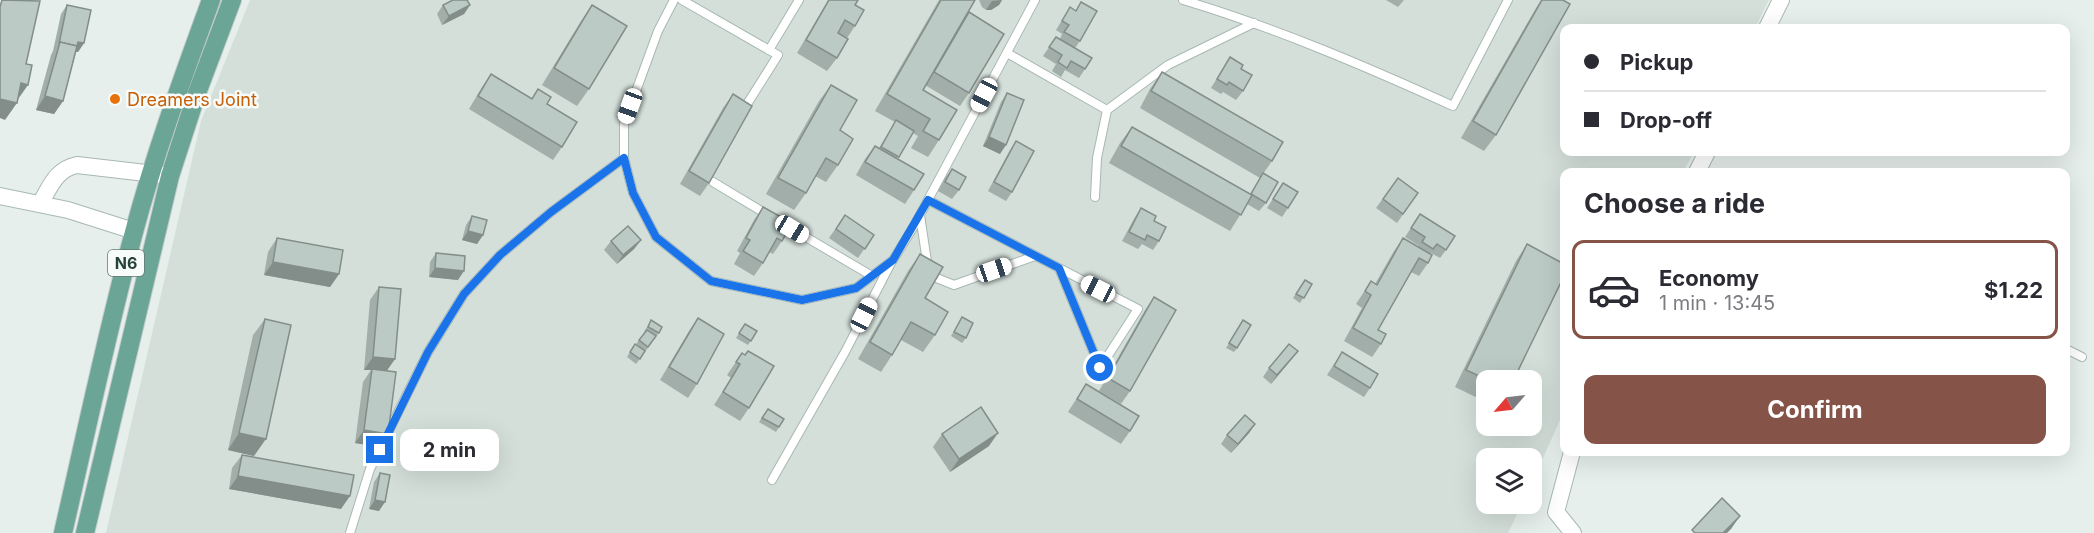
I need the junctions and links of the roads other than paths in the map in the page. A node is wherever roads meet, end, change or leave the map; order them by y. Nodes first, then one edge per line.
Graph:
1 (211, 0) edge
2 (232, 0) edge
3 (674, 0) edge
4 (682, 0) edge
5 (799, 0) edge
6 (1035, 0) edge
7 (1183, 0) edge
8 (1508, 0) edge
9 (1781, 0) edge
10 (1254, 23) junction
11 (1769, 24) edge
12 (769, 50) junction
13 (1007, 53) junction
14 (744, 109) edge
15 (1107, 110) junction
16 (624, 158) junction
17 (151, 172) junction
18 (170, 176) junction
19 (713, 182) edge
20 (0, 196) edge
21 (1095, 197) dead end
22 (928, 200) junction
23 (40, 204) junction
24 (920, 215) junction
25 (134, 231) junction
26 (1035, 256) junction
27 (893, 260) junction
28 (1059, 268) junction
29 (872, 276) junction
30 (2070, 351) edge
31 (2082, 357) dead end
32 (1571, 456) edge
33 (772, 480) dead end
34 (63, 533) edge
35 (85, 533) edge
36 (350, 533) edge
37 (1573, 533) edge

1 - 17 main road, N6
2 - 18 main road, N6
3 - 16 lane
4 - 12 lane
5 - 12 lane
6 - 13 lane
7 - 10 lane
8 - 10 lane
9 - 11 street
10 - 15 lane
12 - 14 lane
13 - 15 lane
13 - 22 lane
15 - 21 lane
16 - 29 lane
16 - 36 lane
17 - 18 street
17 - 23 street
17 - 25 main road, N6
18 - 35 main road, N6
19 - 29 lane
20 - 23 street
22 - 24 lane
22 - 26 lane
23 - 25 street
24 - 26 lane
24 - 27 lane
25 - 34 main road, N6
26 - 28 lane
27 - 29 lane
27 - 33 lane
28 - 28 lane
30 - 31 lane
32 - 37 street

